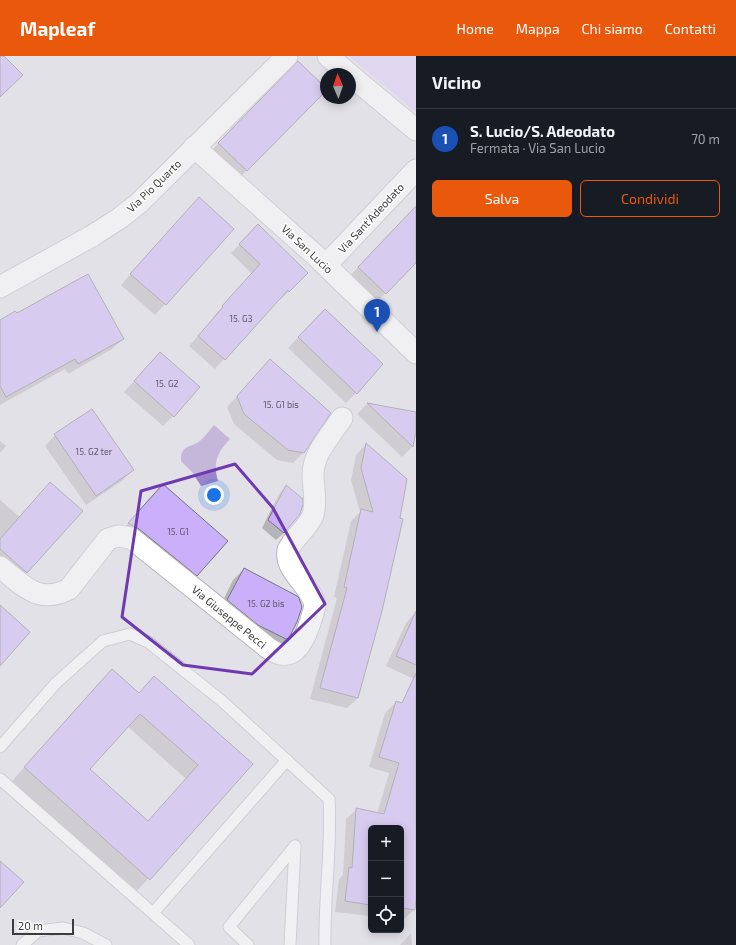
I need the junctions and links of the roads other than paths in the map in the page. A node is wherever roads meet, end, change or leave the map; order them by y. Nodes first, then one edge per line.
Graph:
1 (287, 56) edge
2 (328, 56) edge
3 (343, 68) edge
4 (356, 79) edge
5 (416, 130) edge
6 (194, 146) junction
7 (416, 170) edge
8 (326, 265) junction
9 (0, 287) edge
10 (416, 354) edge
11 (342, 418) dead end
12 (0, 566) edge
13 (0, 748) edge
14 (287, 760) junction
15 (0, 779) edge
16 (153, 913) junction
17 (22, 945) edge
18 (106, 945) edge
19 (189, 945) edge
20 (248, 945) edge
21 (290, 945) edge
22 (325, 945) edge

1 - 6 street, Via Pio Quarto
2 - 3 street
4 - 5 street
6 - 8 street, Via San Lucio
6 - 9 street, Via Pio Quarto
7 - 8 street, Via Sant'Adeodato
8 - 10 street, Via San Lucio
11 - 12 street, Via Giuseppe Pecci
13 - 14 lane
14 - 16 lane
14 - 22 lane
15 - 16 lane
16 - 19 lane
17 - 18 lane
20 - 21 lane

